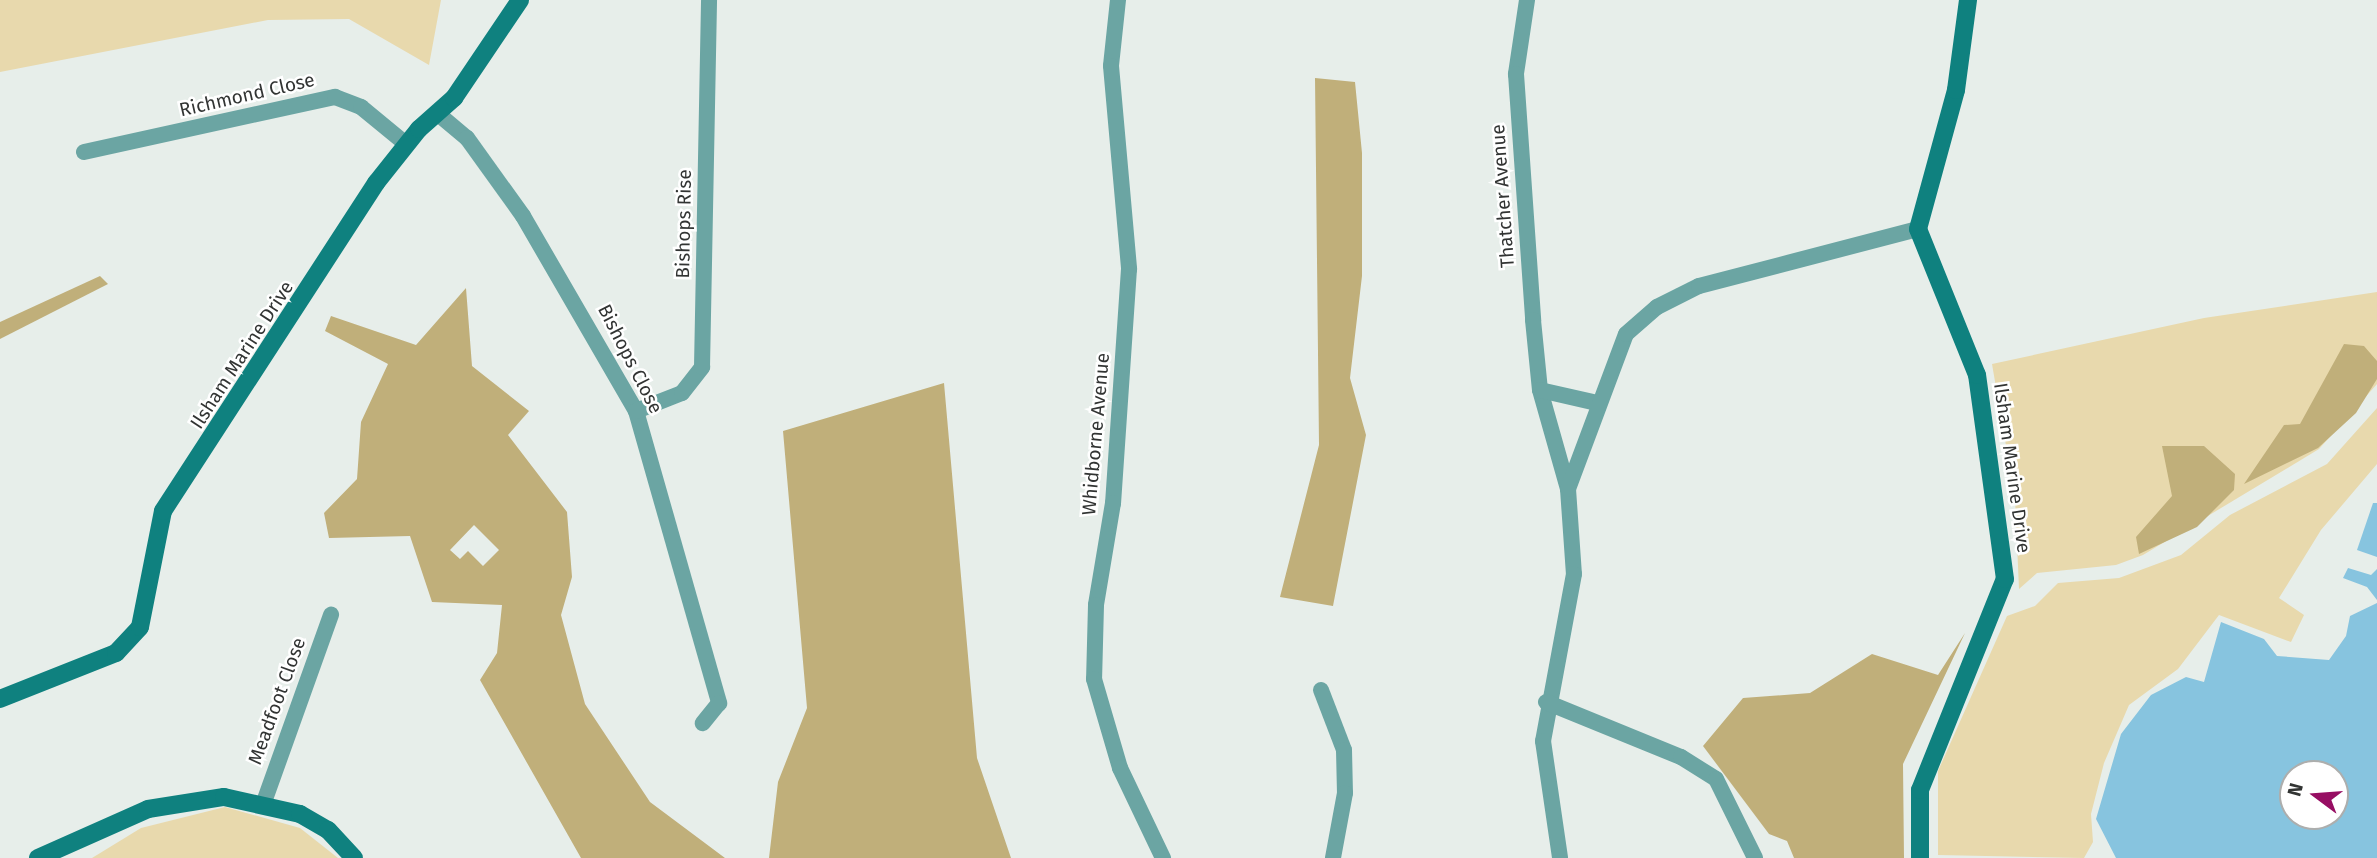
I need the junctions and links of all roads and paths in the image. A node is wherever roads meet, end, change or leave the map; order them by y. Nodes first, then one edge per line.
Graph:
1 (520, 0) edge
2 (709, 0) edge
3 (1118, 0) edge
4 (1527, 0) edge
5 (1968, 0) edge
6 (437, 113) junction
7 (406, 144) junction
8 (84, 152) dead end
9 (1918, 229) junction
10 (1540, 390) junction
11 (1597, 403) junction
12 (636, 411) junction
13 (1568, 489) junction
14 (331, 615) dead end
15 (1321, 690) dead end
16 (0, 699) edge
17 (1546, 702) junction
18 (719, 703) junction
19 (736, 706) dead end
20 (703, 723) dead end
21 (264, 802) junction
22 (38, 858) edge
23 (354, 858) edge
24 (1163, 858) edge
25 (1333, 858) edge
26 (1560, 858) edge
27 (1755, 858) edge
28 (1920, 858) edge

1 - 6 street, Ilsham Marine Drive
2 - 12 street, Bishops Rise
3 - 24 street, Whidborne Avenue
4 - 10 street, Thatcher Avenue
5 - 9 street
6 - 7 street, Ilsham Marine Drive
6 - 12 street, Bishops Close
7 - 8 street, Richmond Close
7 - 16 street, Ilsham Marine Drive
9 - 11 street, Thatcher Avenue
9 - 28 street, Ilsham Marine Drive
10 - 11 street
10 - 13 street, Thatcher Avenue
11 - 13 street, Thatcher Avenue
12 - 18 street, Bishops Close
13 - 17 street, Thatcher Avenue
14 - 21 street, Meadfoot Close
15 - 25 street
17 - 26 street, Thatcher Avenue
17 - 27 street
18 - 19 street
18 - 20 street
21 - 22 street
21 - 23 street

